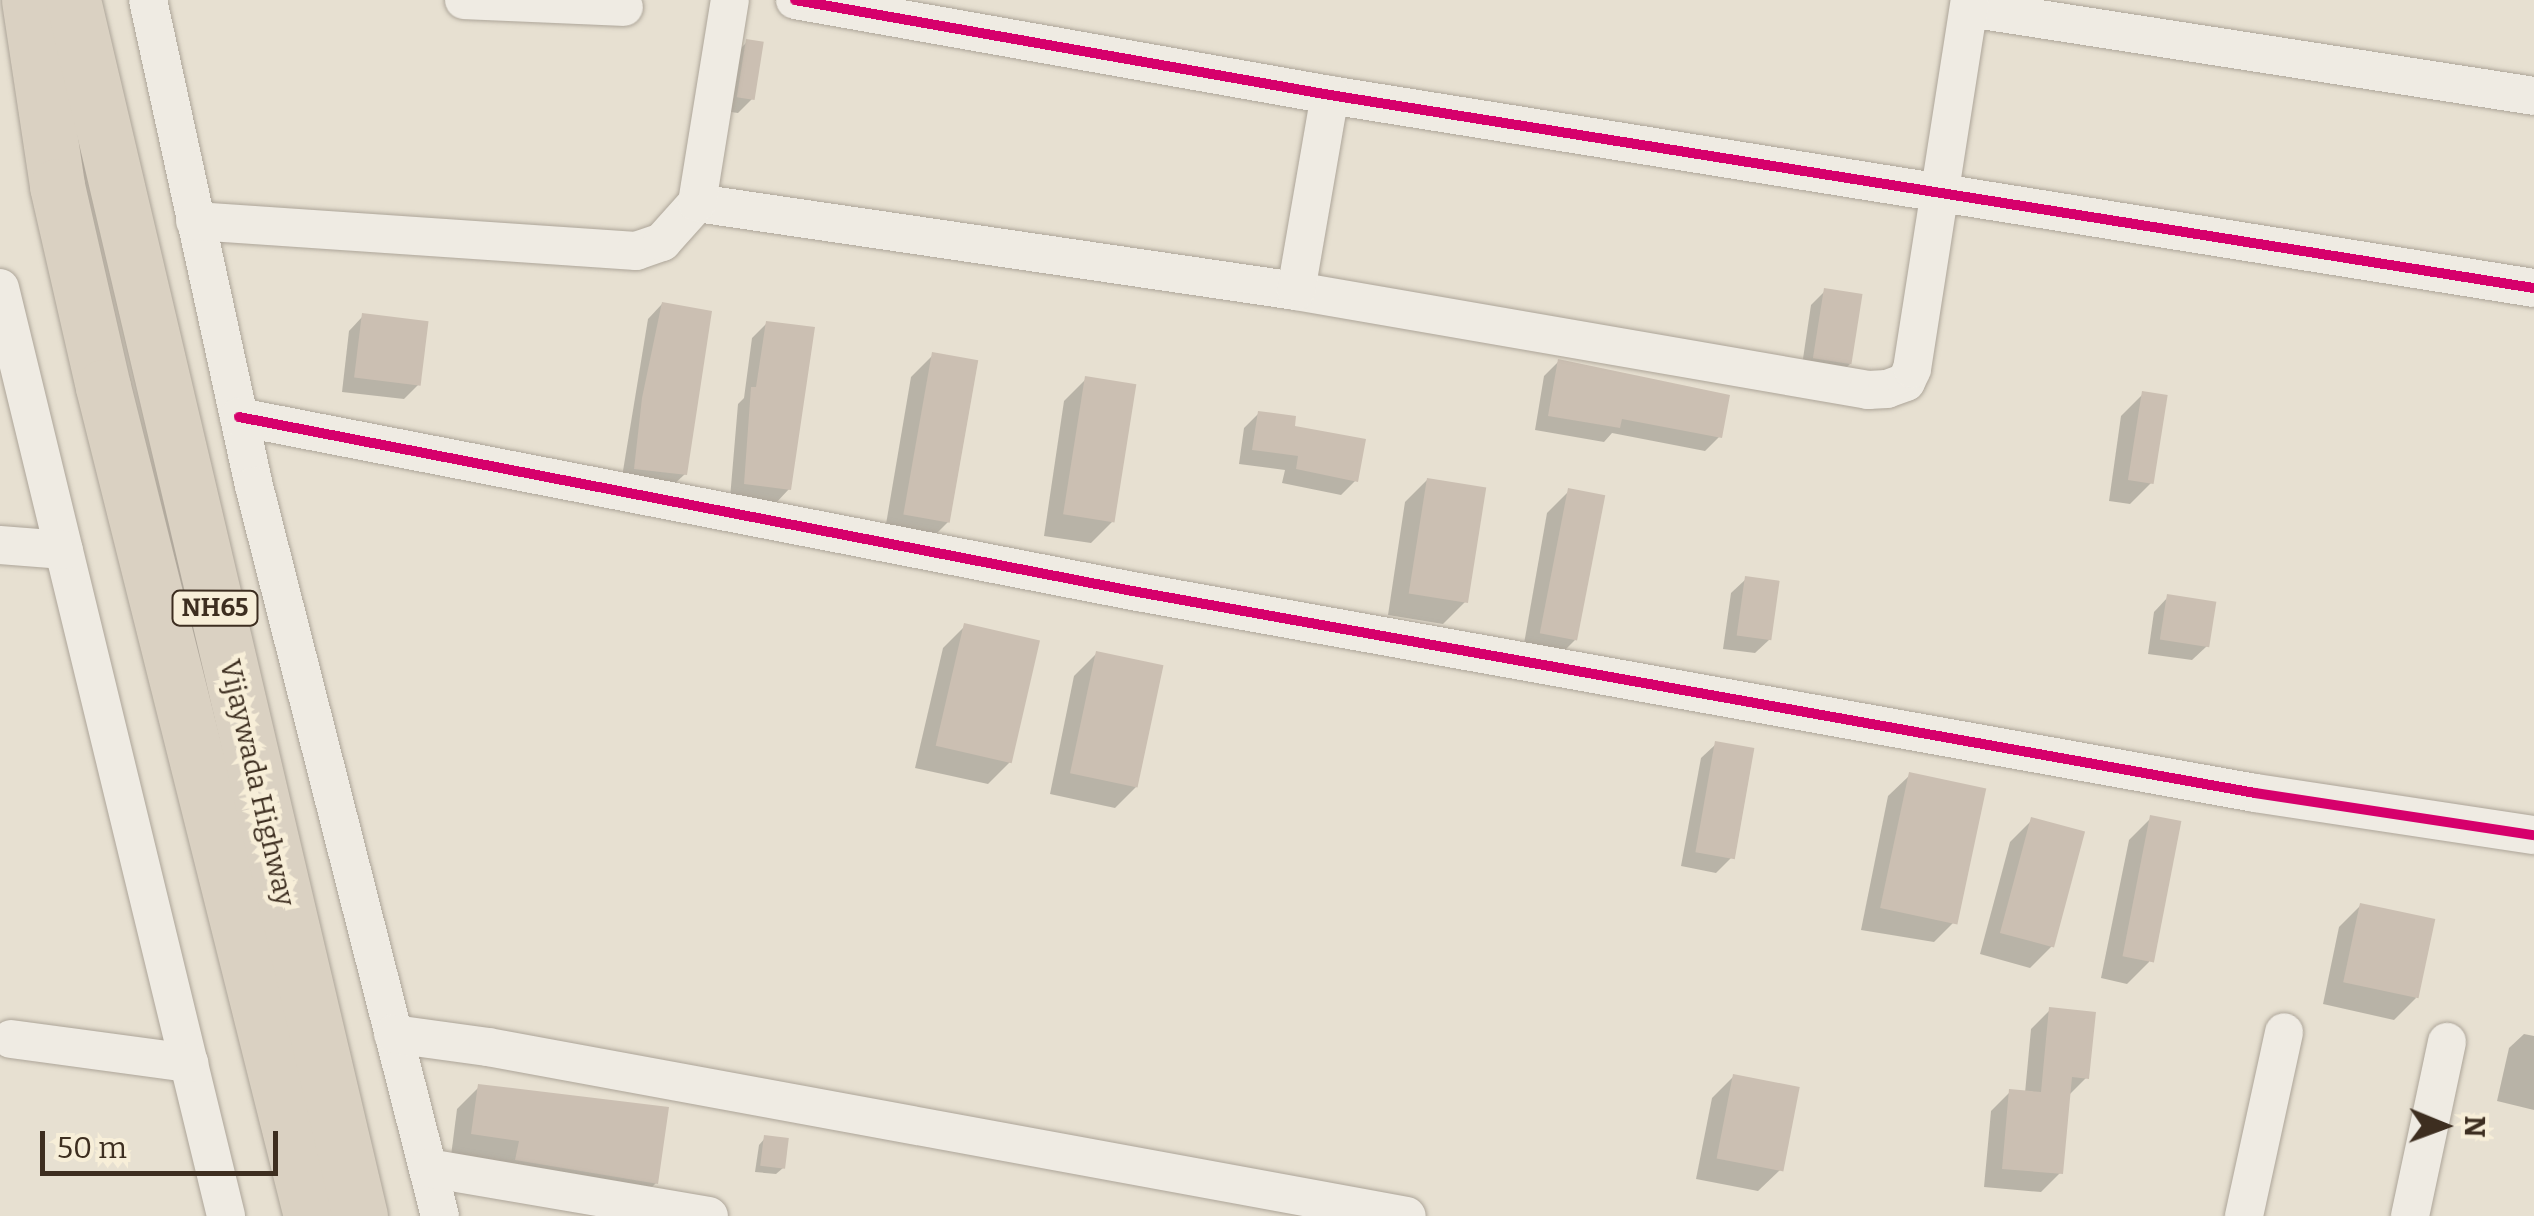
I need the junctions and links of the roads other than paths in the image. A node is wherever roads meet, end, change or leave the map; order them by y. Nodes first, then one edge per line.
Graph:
1 (28, 0) edge
2 (73, 0) edge
3 (148, 0) edge
4 (464, 0) edge
5 (730, 0) edge
6 (795, 0) edge
7 (1970, 4) edge
8 (624, 6) dead end
9 (1330, 94) junction
10 (2534, 96) edge
11 (1939, 195) junction
12 (697, 204) junction
13 (195, 221) junction
14 (0, 288) edge
15 (2534, 288) edge
16 (1296, 291) junction
17 (11, 380) edge
18 (239, 417) junction
19 (0, 545) edge
20 (64, 550) junction
21 (2534, 835) edge
22 (2284, 1032) dead end
23 (393, 1034) junction
24 (11, 1038) dead end
25 (2447, 1042) dead end
26 (189, 1063) junction
27 (428, 1168) junction
28 (226, 1216) edge
29 (311, 1216) edge
30 (360, 1216) edge
31 (440, 1216) edge
32 (710, 1216) edge
33 (1406, 1216) edge
34 (2244, 1216) edge
35 (2410, 1216) edge

1 - 29 highway, Vijaywada Highway / NH65
2 - 30 highway, Vijaywada Highway / NH65
3 - 13 street
4 - 8 street
5 - 12 street
6 - 9 street
7 - 10 street
7 - 11 street
9 - 11 street
9 - 16 street
11 - 15 street
11 - 16 street
12 - 13 street
12 - 16 street
13 - 18 street
14 - 17 street
17 - 20 street
18 - 21 street
18 - 23 street
19 - 20 street
20 - 26 street
22 - 34 street
23 - 27 street
23 - 33 street
24 - 26 street
25 - 35 street
26 - 28 street
27 - 31 street
27 - 32 street

